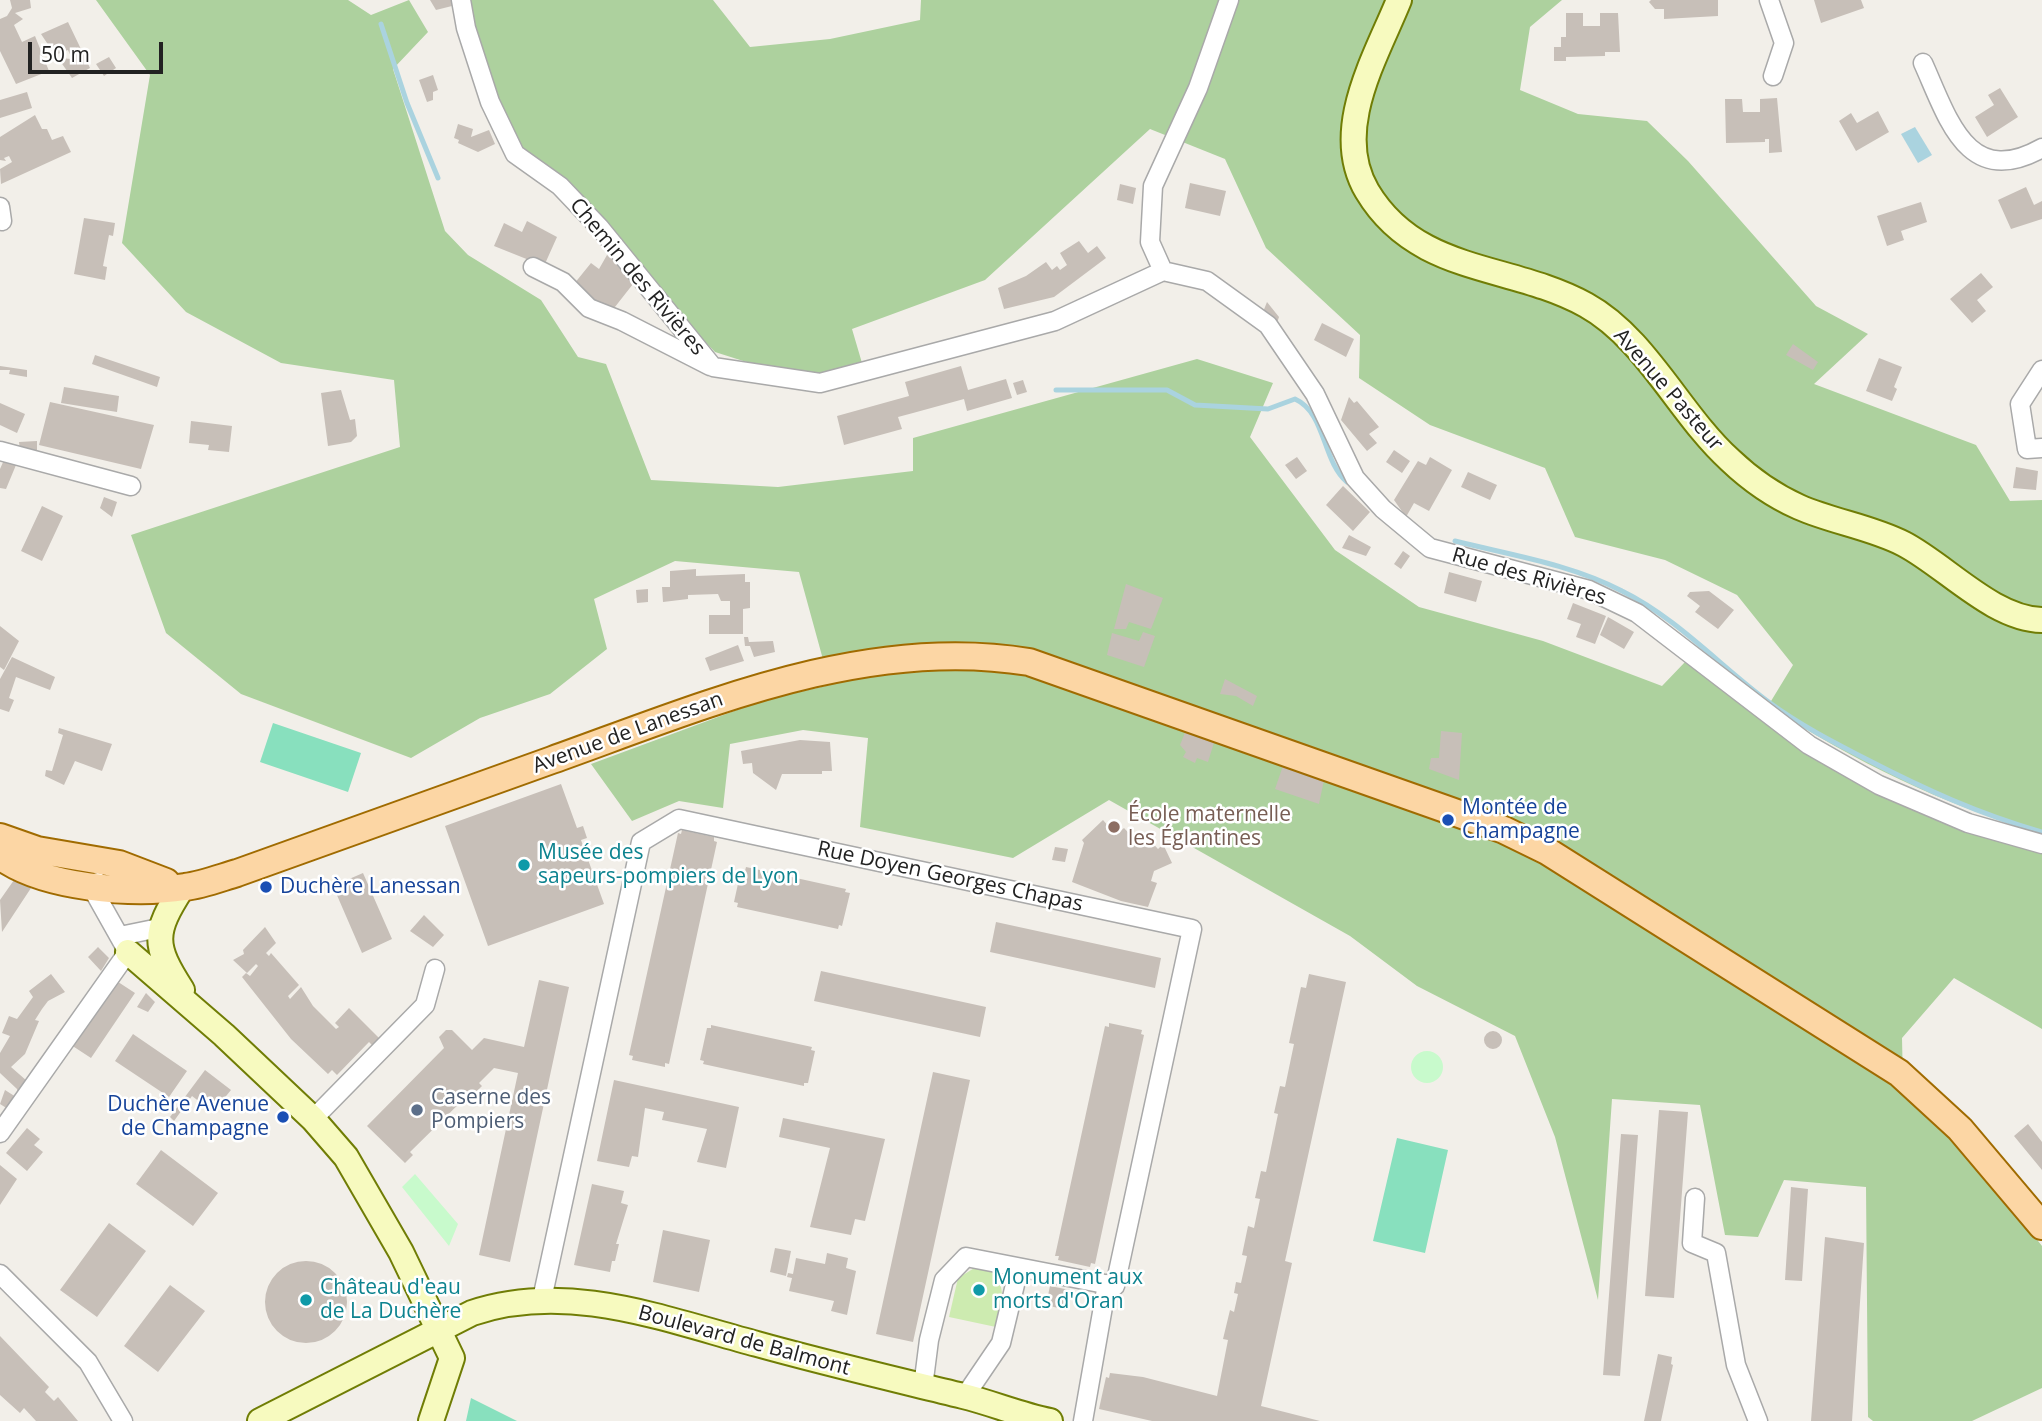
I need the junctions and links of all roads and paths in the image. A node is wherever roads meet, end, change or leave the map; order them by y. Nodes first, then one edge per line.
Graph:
1 (461, 0) edge
2 (1229, 0) edge
3 (1399, 0) edge
4 (1769, 0) edge
5 (1923, 63) dead end
6 (1773, 76) dead end
7 (2042, 148) edge
8 (533, 267) dead end
9 (1164, 271) junction
10 (713, 367) junction
11 (2042, 370) edge
12 (2042, 448) edge
13 (0, 451) edge
14 (131, 486) dead end
15 (2042, 620) edge
16 (2042, 844) edge
17 (1, 855) edge
18 (119, 864) junction
19 (92, 888) junction
20 (182, 888) junction
21 (159, 928) junction
22 (124, 944) junction
23 (435, 969) dead end
24 (190, 1003) junction
25 (313, 1119) junction
26 (0, 1133) edge
27 (1695, 1198) dead end
28 (2042, 1226) edge
29 (1018, 1268) junction
30 (0, 1274) edge
31 (1107, 1284) junction
32 (542, 1299) junction
33 (439, 1328) junction
34 (923, 1387) junction
35 (965, 1396) junction
36 (123, 1421) edge
37 (260, 1421) edge
38 (431, 1421) edge
39 (1050, 1421) edge
40 (1083, 1421) edge
41 (1758, 1421) edge

1 - 10 street, Chemin des Rivières
2 - 9 street
3 - 15 street, Avenue Pasteur
4 - 6 street
5 - 7 street
8 - 10 street
9 - 10 street, Chemin des Rivières
9 - 16 street, Rue des Rivières
11 - 12 street
13 - 14 street
17 - 18 main road, Avenue de Lanessan
17 - 19 main road, Avenue de Lanessan
18 - 19 street
18 - 20 main road, Avenue de Lanessan
19 - 20 main road, Avenue de Lanessan
19 - 22 street
20 - 21 street
20 - 28 main road, Avenue de Lanessan
21 - 22 street
21 - 24 street
22 - 24 street
22 - 26 street
23 - 25 street
24 - 25 street
25 - 33 street
27 - 41 street
29 - 31 street
29 - 34 street
29 - 35 street
30 - 36 street
31 - 32 street, Rue Doyen Georges Chapas
31 - 40 street, Rue Doyen Georges Chapas
32 - 33 street, Boulevard de Balmont
32 - 34 street, Boulevard de Balmont
33 - 37 street, Boulevard de Balmont
33 - 38 street
34 - 35 street, Boulevard de Balmont
35 - 39 street, Boulevard de Balmont

